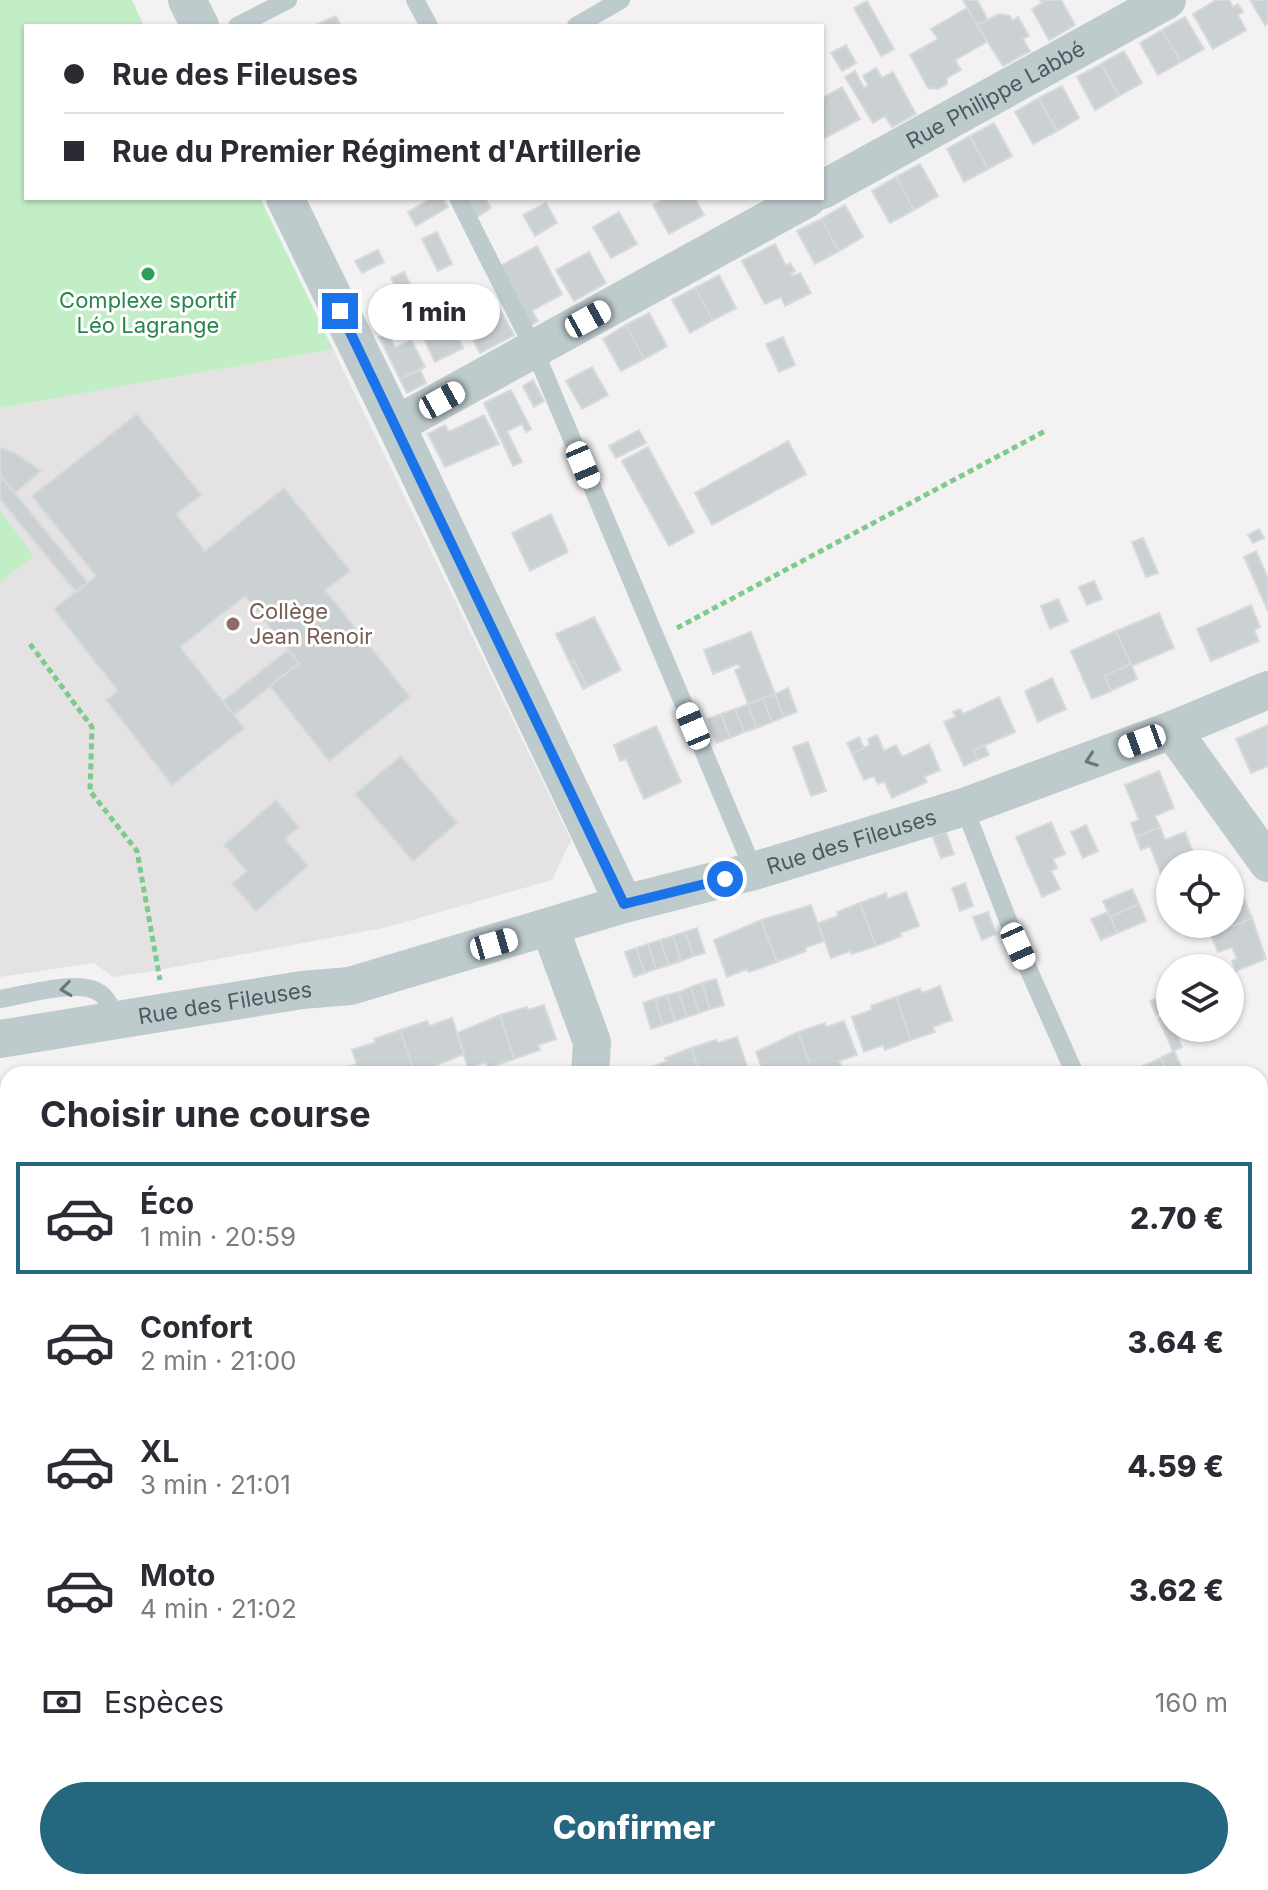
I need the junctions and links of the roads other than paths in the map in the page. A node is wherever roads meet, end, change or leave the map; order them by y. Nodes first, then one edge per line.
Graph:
1 (187, 0) edge
2 (288, 0) edge
3 (415, 0) edge
4 (621, 0) edge
5 (1167, 0) edge
6 (199, 24) edge
7 (241, 24) edge
8 (428, 24) edge
9 (579, 24) edge
10 (824, 189) edge
11 (286, 200) edge
12 (459, 200) dead end
13 (804, 200) edge
14 (534, 349) junction
15 (396, 425) junction
16 (1268, 690) edge
17 (1172, 730) junction
18 (964, 807) junction
19 (1268, 863) edge
20 (754, 871) junction
21 (624, 904) junction
22 (550, 928) junction
23 (0, 999) edge
24 (116, 1020) junction
25 (0, 1039) edge
26 (590, 1066) edge
27 (1071, 1066) edge

1 - 6 street
2 - 7 lane
3 - 8 lane
4 - 9 lane
5 - 10 street, Rue Philippe Labbé
11 - 15 street
12 - 14 lane
13 - 14 street
14 - 15 street
14 - 20 lane
15 - 21 street
16 - 17 street, Rue des Fileuses
17 -> 18 street, Rue des Fileuses
17 - 19 street
18 - 20 street, Rue des Fileuses
18 - 27 lane
20 - 21 street, Rue des Fileuses
21 - 22 street, Rue des Fileuses
22 - 24 street, Rue des Fileuses
22 - 26 street
24 -> 23 lane
24 - 25 street, Rue des Fileuses

